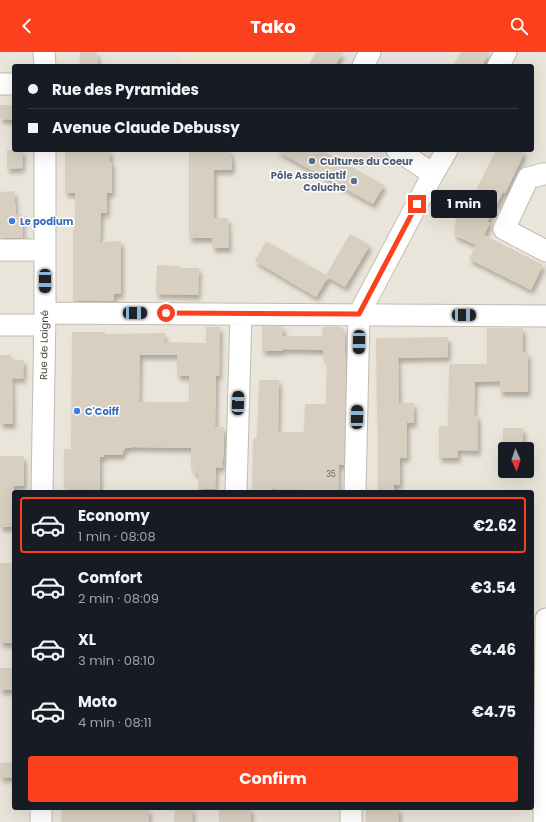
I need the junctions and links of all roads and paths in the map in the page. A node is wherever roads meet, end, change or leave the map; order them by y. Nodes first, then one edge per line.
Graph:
1 (44, 52) edge
2 (370, 52) edge
3 (506, 52) edge
4 (45, 64) edge
5 (364, 64) edge
6 (499, 64) edge
7 (0, 84) edge
8 (12, 84) edge
9 (45, 152) edge
10 (400, 152) edge
11 (446, 152) edge
12 (433, 174) junction
13 (546, 174) edge
14 (0, 250) edge
15 (45, 250) junction
16 (546, 252) edge
17 (241, 314) junction
18 (359, 314) junction
19 (546, 316) edge
20 (44, 319) junction
21 (0, 325) edge
22 (42, 490) edge
23 (236, 490) edge
24 (355, 490) edge
25 (546, 619) edge
26 (534, 673) edge
27 (546, 674) edge
28 (41, 810) edge
29 (351, 810) edge
30 (41, 822) edge
31 (351, 822) edge
32 (544, 822) edge

1 - 4 street
2 - 5 street
3 - 6 street
7 - 8 street
9 - 15 street, Rue de Laigné
10 - 12 street
11 - 12 street
12 - 18 street
13 - 16 street
14 - 15 street
15 - 20 street, Rue de Laigné
17 - 18 street
17 - 20 street
17 - 23 street
18 - 19 street
18 - 24 street
20 - 21 street
20 - 22 street, Rue de Laigné
25 - 27 street
26 - 27 street
27 - 32 street
28 - 30 street
29 - 31 street

